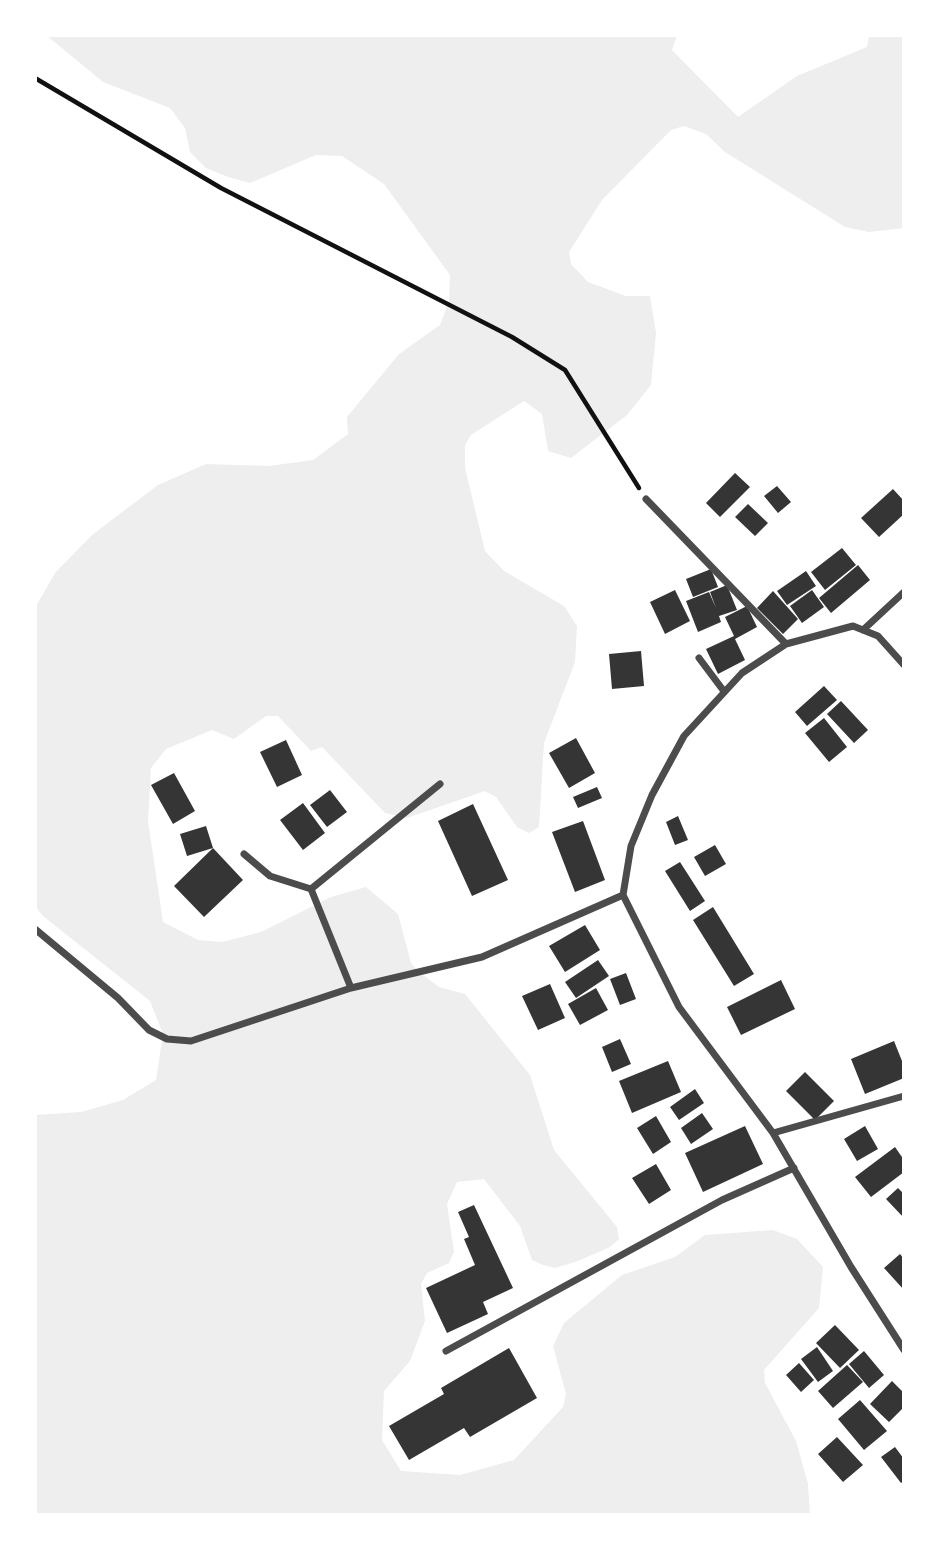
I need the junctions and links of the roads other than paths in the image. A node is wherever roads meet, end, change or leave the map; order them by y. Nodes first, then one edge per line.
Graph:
1 (646, 499) road end
2 (904, 593) edge
3 (863, 630) junction
4 (786, 644) junction
5 (699, 658) dead end
6 (904, 665) edge
7 (723, 690) junction
8 (440, 783) dead end
9 (244, 854) dead end
10 (311, 889) junction
11 (623, 895) junction
12 (35, 929) edge
13 (351, 988) junction
14 (904, 1096) edge
15 (773, 1133) junction
16 (794, 1168) junction
17 (904, 1350) edge
18 (446, 1351) dead end

1 - 4 street
2 - 3 street
3 - 4 street
3 - 6 street
4 - 7 street
5 - 7 street
7 - 11 street
8 - 10 street
9 - 10 street
10 - 13 street
11 - 13 street
11 - 15 street
12 - 13 street
14 - 15 street
15 - 16 street
16 - 17 street
16 - 18 street

